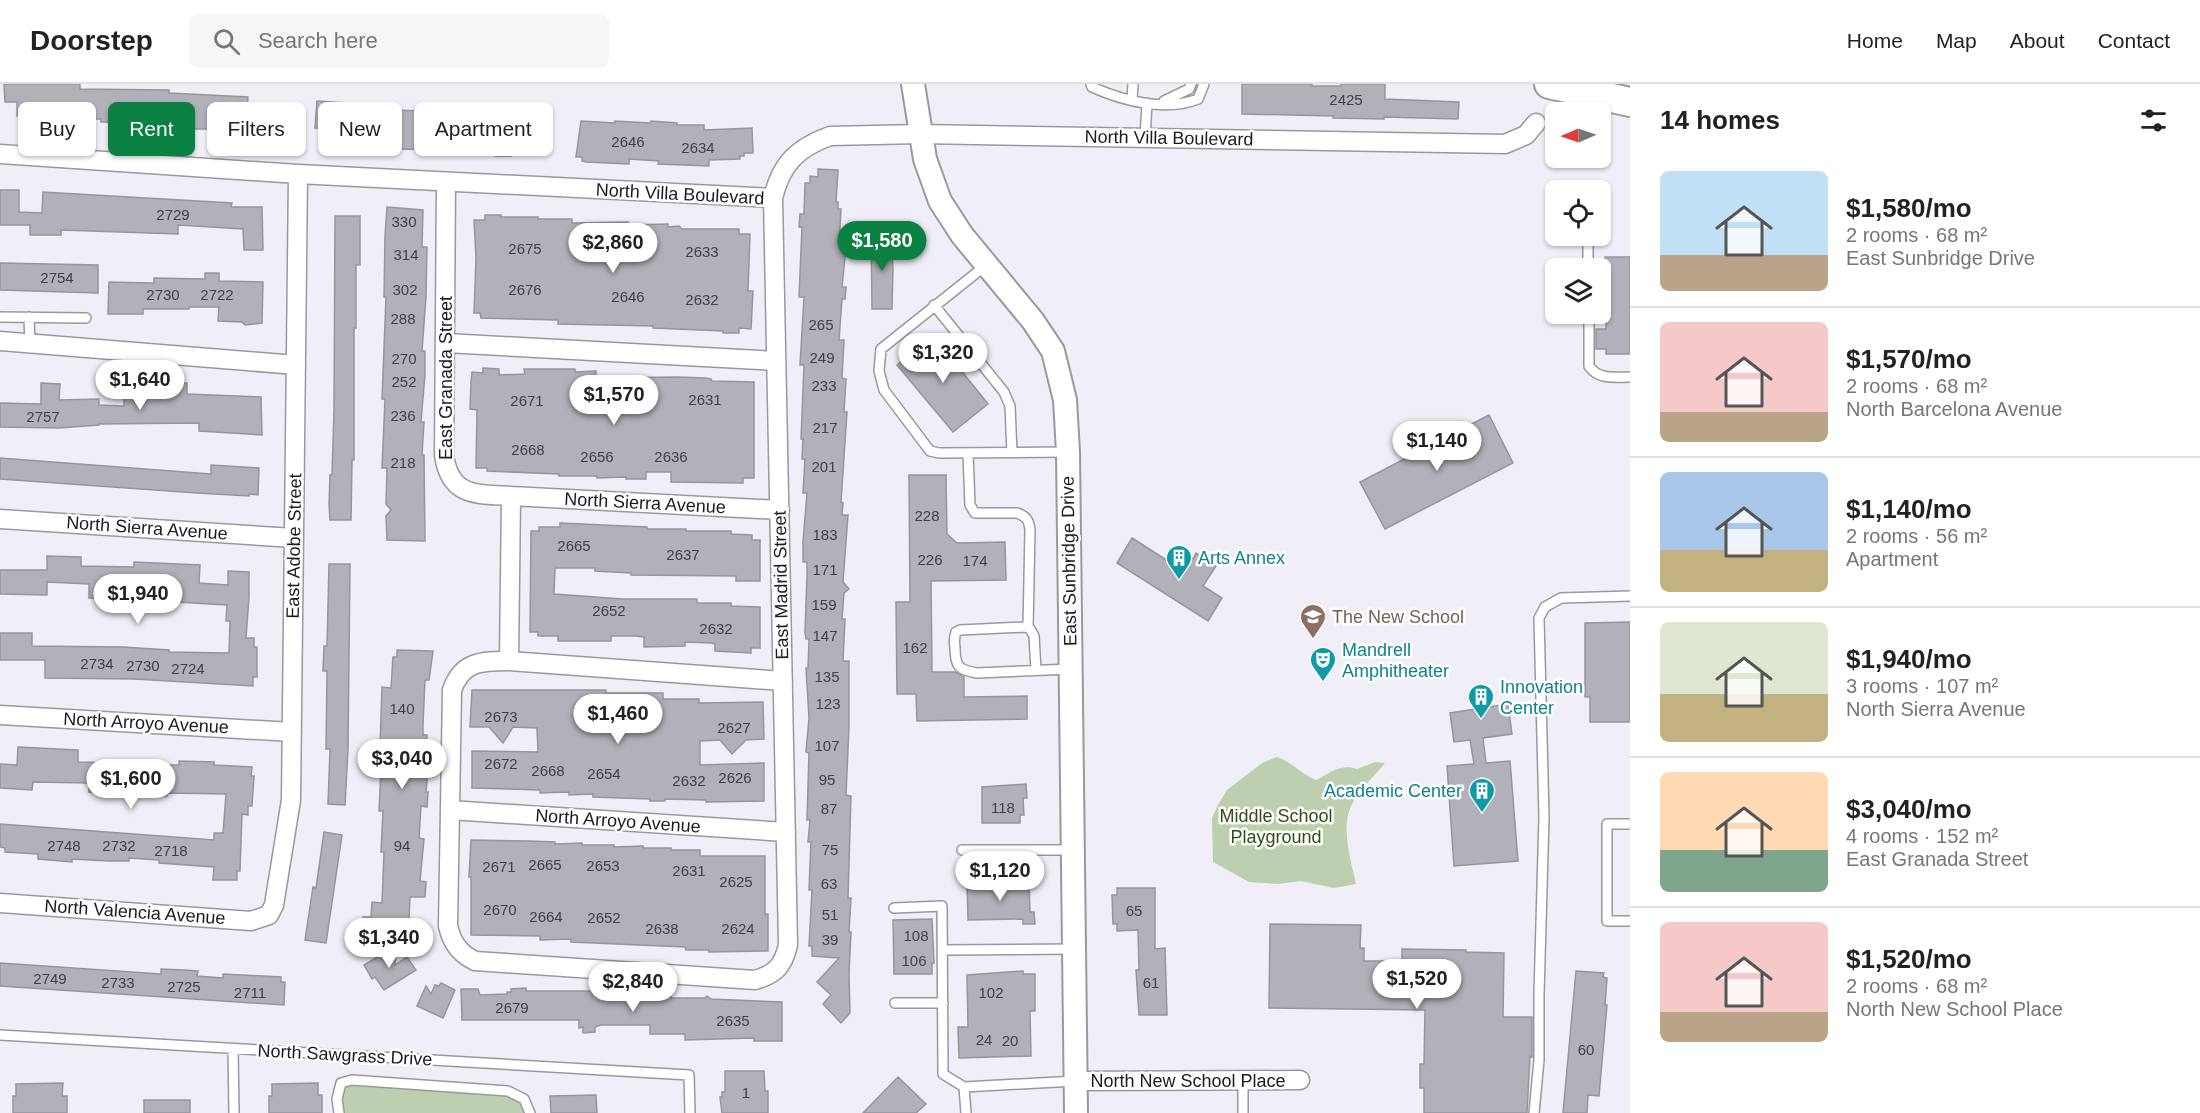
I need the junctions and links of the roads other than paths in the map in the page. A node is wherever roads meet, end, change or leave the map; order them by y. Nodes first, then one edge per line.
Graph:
1 (913, 84) edge
2 (1091, 84) edge
3 (1133, 84) edge
4 (1191, 84) edge
5 (1203, 84) edge
6 (1549, 84) edge
7 (1132, 100) junction
8 (1630, 102) edge
9 (1147, 103) junction
10 (1159, 103) junction
11 (1536, 123) dead end
12 (920, 134) junction
13 (1145, 138) junction
14 (0, 154) edge
15 (298, 174) junction
16 (446, 182) junction
17 (773, 198) junction
18 (987, 264) junction
19 (934, 305) junction
20 (0, 316) edge
21 (29, 317) junction
22 (86, 318) dead end
23 (1589, 324) edge
24 (0, 341) edge
25 (446, 343) junction
26 (30, 344) junction
27 (776, 361) junction
28 (296, 365) junction
29 (1630, 376) edge
30 (1068, 452) junction
31 (968, 453) junction
32 (1012, 453) junction
33 (511, 496) junction
34 (780, 510) junction
35 (0, 519) edge
36 (294, 538) junction
37 (1630, 596) edge
38 (1028, 628) junction
39 (508, 662) junction
40 (1071, 669) junction
41 (1036, 670) junction
42 (783, 681) junction
43 (0, 715) edge
44 (292, 732) junction
45 (450, 810) junction
46 (1630, 824) edge
47 (786, 832) junction
48 (962, 850) dead end
49 (1073, 850) junction
50 (0, 903) edge
51 (894, 908) dead end
52 (269, 915) joint
53 (1630, 921) edge
54 (1074, 949) junction
55 (942, 950) junction
56 (895, 1003) dead end
57 (943, 1003) junction
58 (0, 1035) edge
59 (233, 1048) junction
60 (1243, 1080) junction
61 (1300, 1080) dead end
62 (1076, 1081) junction
63 (964, 1088) junction
64 (964, 1112) edge
65 (234, 1113) edge
66 (339, 1113) edge
67 (530, 1113) edge
68 (690, 1113) edge
69 (1076, 1113) edge
70 (1243, 1113) edge
71 (1534, 1113) edge

1 - 12 street, East Sunbridge Drive
2 - 7 lane
3 - 7 lane
4 - 10 lane
5 - 10 lane
6 - 8 main road
7 - 9 lane
9 - 10 lane
9 - 13 lane
11 - 13 street, North Villa Boulevard
12 - 13 street, North Villa Boulevard
12 - 17 street, North Villa Boulevard
12 - 18 street, East Sunbridge Drive
14 - 15 street, North Villa Boulevard
15 - 16 street, North Villa Boulevard
15 - 28 street, East Adobe Street
16 - 17 street, North Villa Boulevard
16 - 25 street, East Granada Street
17 - 27 street, East Madrid Street
18 - 19 lane
18 - 30 street, East Sunbridge Drive
19 - 31 lane
19 - 32 lane
20 - 21 lane
21 - 22 lane
21 - 26 lane
23 - 29 lane
24 - 26 street
25 - 27 street
25 - 33 street, East Granada Street
26 - 28 street
27 - 34 street, East Madrid Street
28 - 36 street, East Adobe Street
30 - 32 lane
30 - 40 street, East Sunbridge Drive
31 - 32 lane
31 - 38 lane
33 - 34 street, North Sierra Avenue
33 - 39 street
34 - 42 street, East Madrid Street
35 - 36 street, North Sierra Avenue
36 - 44 street, East Adobe Street
37 - 71 lane
38 - 41 lane
38 - 41 lane
39 - 42 street
39 - 45 street
40 - 41 lane
40 - 49 street, East Sunbridge Drive
42 - 47 street, East Madrid Street
43 - 44 street, North Arroyo Avenue
44 - 52 street, East Adobe Street
45 - 47 street, North Arroyo Avenue
45 - 47 street, East Madrid Street
46 - 53 lane
48 - 49 lane
49 - 54 street, East Sunbridge Drive
50 - 52 street, North Valencia Avenue
51 - 55 lane
54 - 55 lane
54 - 62 street, East Sunbridge Drive
55 - 57 lane
56 - 57 lane
57 - 63 lane
58 - 59 lane, North Sawgrass Drive
59 - 65 lane
59 - 68 lane, North Sawgrass Drive
60 - 61 street, North New School Place
60 - 62 street, North New School Place
60 - 70 lane
62 - 63 lane
62 - 69 street, East Sunbridge Drive
63 - 64 lane
66 - 67 lane

